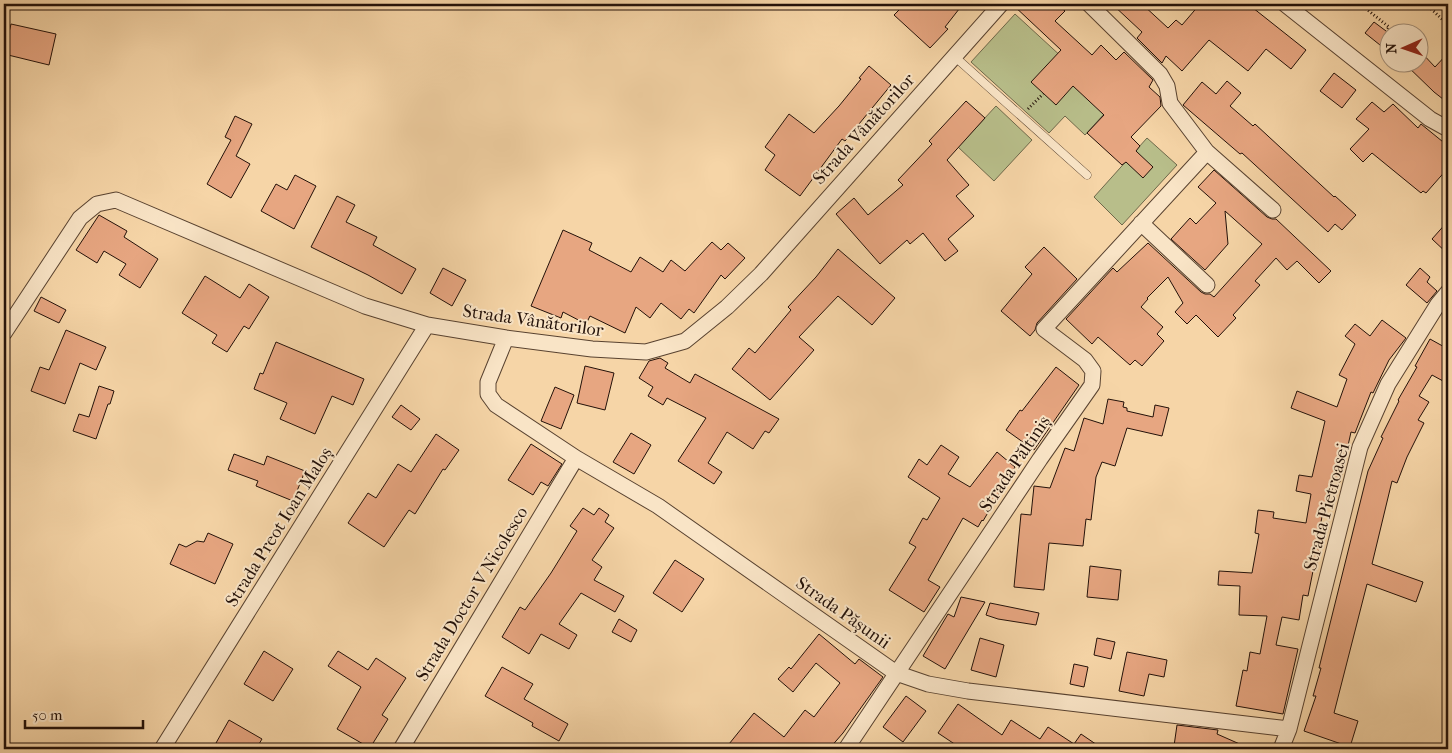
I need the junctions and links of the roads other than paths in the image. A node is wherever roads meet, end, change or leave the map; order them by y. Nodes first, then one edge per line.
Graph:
1 (1001, 4) edge
2 (1089, 4) edge
3 (1284, 4) edge
4 (954, 56) junction
5 (1448, 129) edge
6 (1207, 152) junction
7 (1087, 175) dead end
8 (1273, 210) dead end
9 (1141, 223) junction
10 (1207, 285) dead end
11 (1448, 292) edge
12 (427, 325) junction
13 (4, 333) edge
14 (506, 338) junction
15 (576, 458) junction
16 (896, 673) junction
17 (1289, 729) junction
18 (162, 749) edge
19 (401, 749) edge
20 (846, 749) edge
21 (1282, 749) edge

1 - 4 street, Strada Vânătorilor
2 - 6 street
3 - 5 street
4 - 7 lane
4 - 14 street, Strada Vânătorilor
6 - 8 street
6 - 9 street, Strada Păltiniș
9 - 10 street
9 - 16 street, Strada Păltiniș
11 - 17 street, Strada Pietroasei
12 - 13 street, Strada Vânătorilor
12 - 14 street, Strada Vânătorilor
12 - 18 street, Strada Preot Ioan Maloș
14 - 15 street, Strada Pășunii
15 - 16 street, Strada Pășunii
15 - 19 street, Strada Doctor V Nicolesco
16 - 17 street, Strada Pășunii
16 - 20 street, Strada Păltiniș
17 - 21 street, Strada Pietroasei

